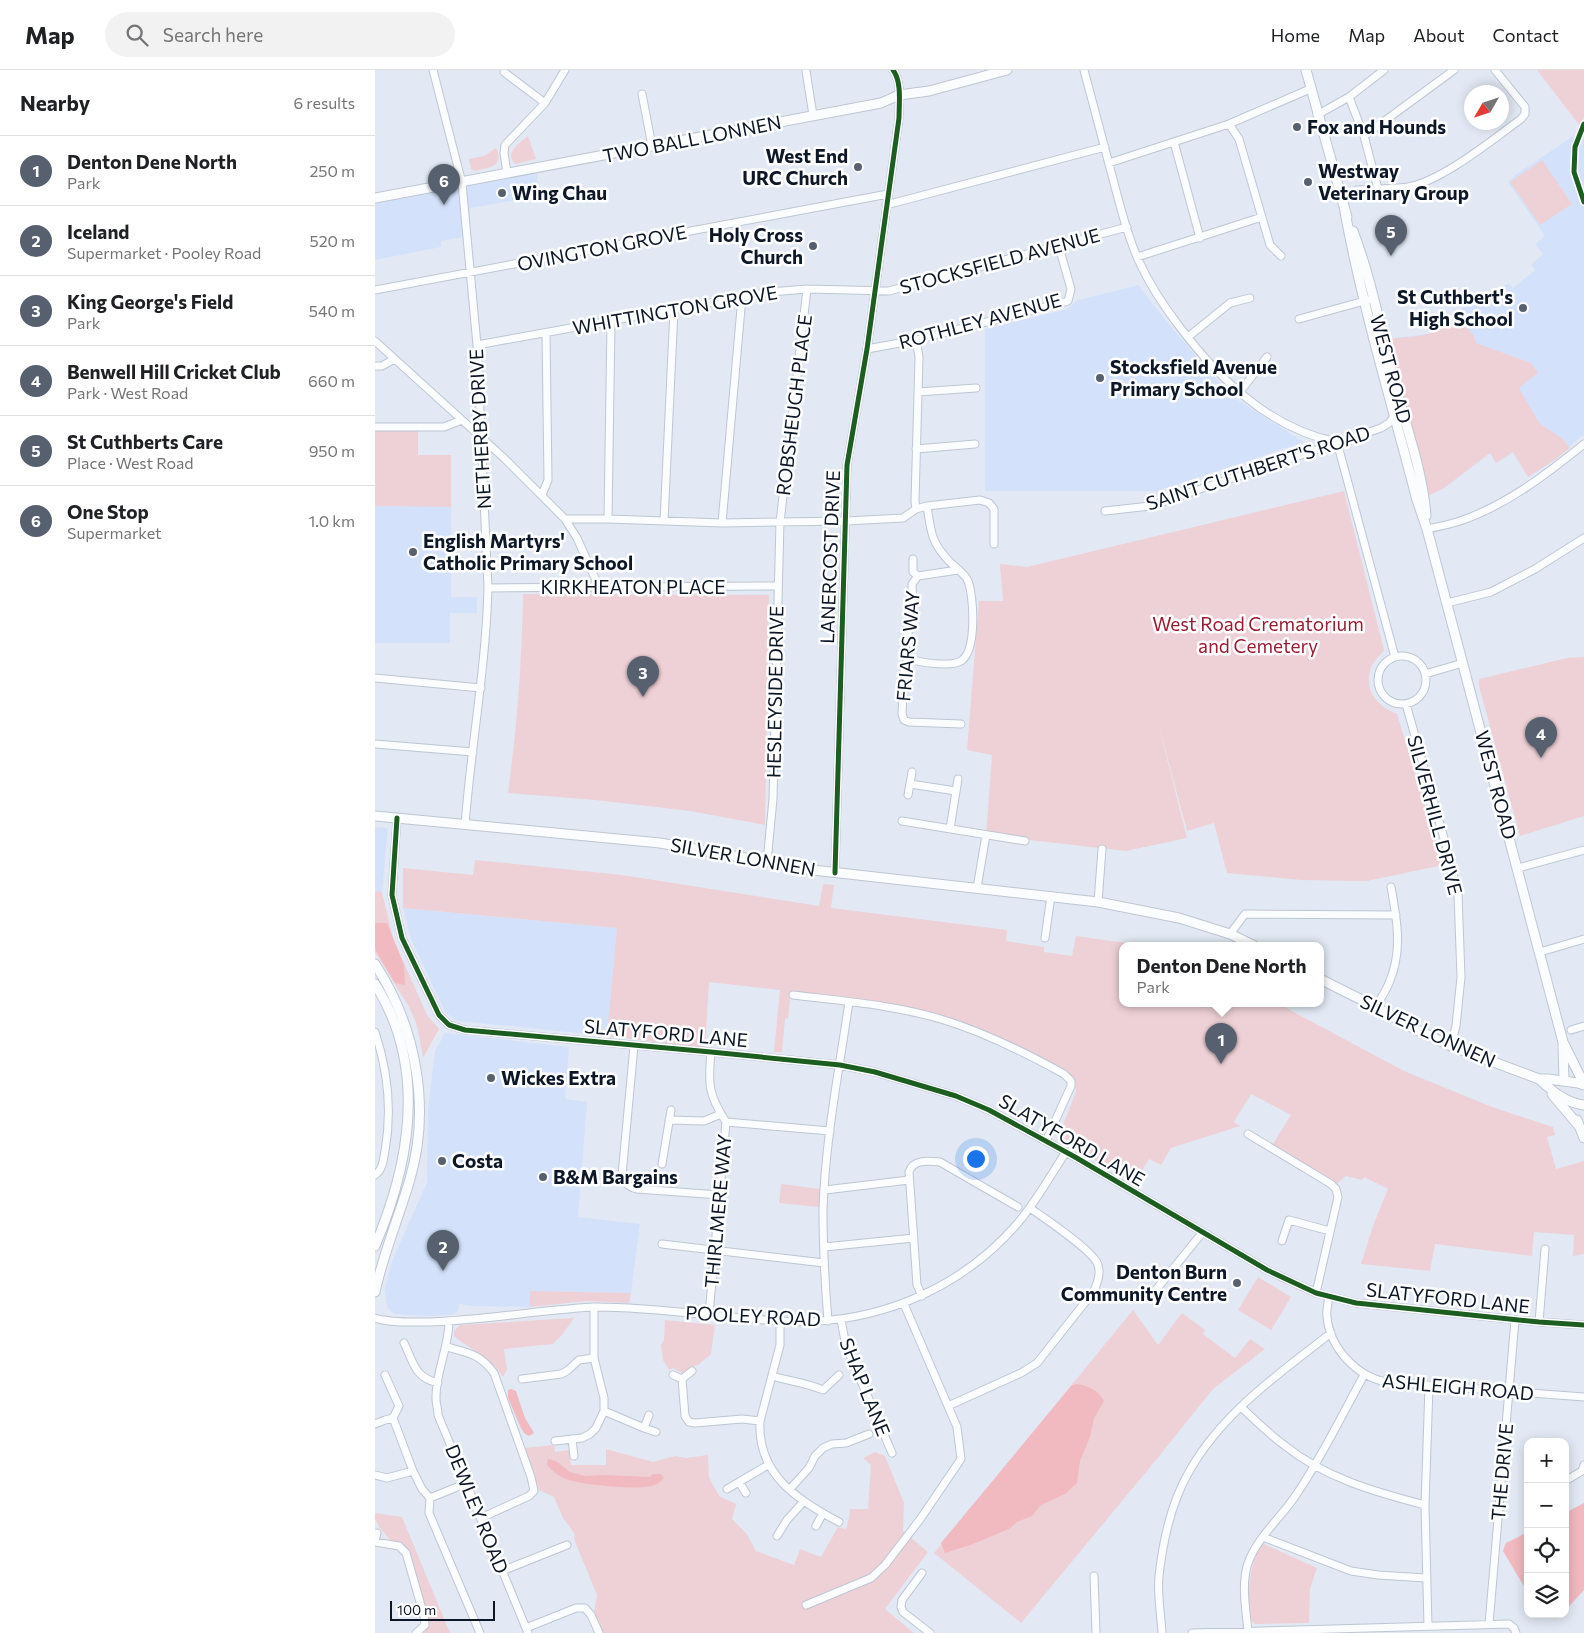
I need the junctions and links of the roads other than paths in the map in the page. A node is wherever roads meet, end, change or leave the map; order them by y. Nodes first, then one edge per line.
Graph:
1 (433, 70) edge
2 (565, 70) edge
3 (893, 70) edge
4 (1007, 70) edge
5 (1084, 70) edge
6 (1305, 70) edge
7 (1384, 70) edge
8 (1454, 70) edge
9 (1495, 70) edge
10 (806, 71) edge
11 (504, 72) dead end
12 (1310, 89) junction
13 (642, 94) dead end
14 (899, 95) junction
15 (1349, 97) junction
16 (545, 103) junction
17 (1317, 115) junction
18 (813, 116) junction
19 (1229, 124) junction
20 (1364, 136) junction
21 (1174, 142) junction
22 (652, 146) junction
23 (1105, 146) junction
24 (1109, 163) junction
25 (507, 173) junction
26 (462, 183) junction
27 (1378, 189) junction
28 (1357, 190) dead end
29 (888, 194) junction
30 (375, 198) edge
31 (887, 205) junction
32 (1262, 217) junction
33 (1127, 227) junction
34 (1200, 238) junction
35 (1059, 247) junction
36 (1281, 256) dead end
37 (1137, 258) junction
38 (471, 273) junction
39 (807, 288) junction
40 (375, 290) edge
41 (874, 291) junction
42 (742, 297) junction
43 (1250, 298) dead end
44 (1369, 300) junction
45 (675, 310) junction
46 (1299, 319) dead end
47 (611, 322) junction
48 (545, 333) junction
49 (1187, 337) junction
50 (916, 340) junction
51 (375, 341) edge
52 (477, 346) junction
53 (867, 349) junction
54 (1267, 357) dead end
55 (393, 359) junction
56 (375, 366) edge
57 (976, 388) dead end
58 (918, 392) junction
59 (1239, 393) junction
60 (1395, 415) junction
61 (462, 420) junction
62 (375, 427) edge
63 (1381, 428) junction
64 (1400, 436) junction
65 (481, 437) junction
66 (1337, 442) junction
67 (975, 444) dead end
68 (1584, 444) edge
69 (916, 449) junction
70 (542, 495) junction
71 (927, 506) junction
72 (916, 509) junction
73 (1105, 511) dead end
74 (608, 518) junction
75 (565, 519) junction
76 (664, 521) junction
77 (846, 521) junction
78 (780, 522) junction
79 (722, 523) junction
80 (1427, 529) junction
81 (1584, 538) edge
82 (994, 544) dead end
83 (913, 559) dead end
84 (958, 570) junction
85 (918, 576) junction
86 (778, 586) junction
87 (599, 587) junction
88 (488, 588) junction
89 (1447, 603) junction
90 (1395, 657) junction
91 (908, 658) junction
92 (1463, 664) junction
93 (1425, 674) junction
94 (375, 678) edge
95 (481, 688) junction
96 (1406, 704) junction
97 (961, 724) dead end
98 (375, 744) edge
99 (473, 752) junction
100 (911, 772) dead end
101 (958, 779) dead end
102 (910, 784) junction
103 (955, 792) junction
104 (908, 795) dead end
105 (375, 816) edge
106 (397, 818) junction
107 (902, 821) dead end
108 (465, 825) junction
109 (949, 829) junction
110 (986, 835) junction
111 (1025, 841) dead end
112 (1102, 849) dead end
113 (1584, 850) edge
114 (767, 862) junction
115 (1518, 868) junction
116 (835, 872) junction
117 (1391, 887) dead end
118 (977, 888) junction
119 (1051, 896) junction
120 (1098, 902) junction
121 (1396, 915) junction
122 (1230, 934) junction
123 (1045, 938) dead end
124 (1584, 939) edge
125 (1247, 942) edge
126 (1540, 952) junction
127 (375, 964) edge
128 (1324, 980) edge
129 (375, 984) edge
130 (793, 995) dead end
131 (849, 1002) junction
132 (1376, 1007) junction
133 (1584, 1026) edge
134 (1571, 1030) dead end
135 (375, 1032) edge
136 (634, 1046) junction
137 (1451, 1046) junction
138 (711, 1052) junction
139 (1566, 1061) junction
140 (840, 1065) junction
141 (1584, 1074) edge
142 (1543, 1079) junction
143 (1564, 1081) junction
144 (1584, 1085) edge
145 (1549, 1088) junction
146 (1566, 1100) junction
147 (1584, 1105) edge
148 (671, 1110) dead end
149 (721, 1114) junction
150 (669, 1120) junction
151 (726, 1122) junction
152 (1579, 1126) junction
153 (830, 1131) junction
154 (1248, 1134) dead end
155 (1584, 1138) edge
156 (1046, 1141) junction
157 (1066, 1152) junction
158 (662, 1164) dead end
159 (375, 1175) edge
160 (909, 1180) junction
161 (825, 1190) junction
162 (719, 1195) junction
163 (1018, 1207) dead end
164 (1030, 1208) junction
165 (1330, 1231) junction
166 (1202, 1233) junction
167 (914, 1238) junction
168 (1282, 1241) dead end
169 (662, 1244) dead end
170 (375, 1246) edge
171 (825, 1247) junction
172 (1545, 1249) dead end
173 (715, 1250) junction
174 (824, 1263) junction
175 (375, 1292) edge
176 (1155, 1292) dead end
177 (1316, 1293) junction
178 (922, 1296) junction
179 (1329, 1297) junction
180 (904, 1304) junction
181 (594, 1307) junction
182 (709, 1315) junction
183 (375, 1318) edge
184 (841, 1320) junction
185 (1515, 1320) junction
186 (449, 1321) junction
187 (780, 1321) junction
188 (828, 1321) junction
189 (1539, 1322) junction
190 (1584, 1326) edge
191 (1331, 1333) junction
192 (405, 1343) dead end
193 (447, 1347) junction
194 (594, 1358) junction
195 (692, 1371) dead end
196 (385, 1375) dead end
197 (673, 1375) dead end
198 (1364, 1375) junction
199 (772, 1376) junction
200 (839, 1376) dead end
201 (522, 1379) dead end
202 (682, 1379) junction
203 (438, 1383) junction
204 (1429, 1386) junction
205 (1509, 1391) junction
206 (1584, 1397) edge
207 (948, 1406) junction
208 (1241, 1407) junction
209 (604, 1411) junction
210 (649, 1415) dead end
211 (393, 1418) junction
212 (760, 1421) junction
213 (375, 1424) edge
214 (644, 1428) junction
215 (656, 1432) dead end
216 (869, 1434) dead end
217 (572, 1439) junction
218 (555, 1441) dead end
219 (892, 1453) dead end
220 (574, 1456) dead end
221 (768, 1465) junction
222 (1584, 1465) edge
223 (1315, 1466) junction
224 (413, 1471) junction
225 (375, 1476) edge
226 (1569, 1479) edge
227 (739, 1482) junction
228 (467, 1483) junction
229 (727, 1489) dead end
230 (790, 1489) junction
231 (746, 1493) dead end
232 (430, 1498) junction
233 (804, 1501) junction
234 (1425, 1504) junction
235 (823, 1513) junction
236 (481, 1518) junction
237 (839, 1522) dead end
238 (816, 1526) dead end
239 (377, 1532) dead end
240 (777, 1536) dead end
241 (1263, 1536) junction
242 (375, 1542) edge
243 (567, 1545) dead end
244 (503, 1571) junction
245 (922, 1573) dead end
246 (1094, 1576) dead end
247 (1426, 1578) junction
248 (806, 1606) dead end
249 (1489, 1624) junction
250 (1428, 1626) junction
251 (527, 1630) edge
252 (1248, 1631) junction
253 (417, 1633) edge
254 (480, 1633) edge
255 (599, 1633) edge
256 (930, 1633) edge
257 (1096, 1633) edge
258 (1162, 1633) edge
259 (1191, 1633) edge
260 (1516, 1633) edge

1 - 26 street, NETHERBY DRIVE
2 - 16 street
3 - 14 street, LANERCOST DRIVE
4 - 14 main road, TWO BALL LONNEN
5 - 23 street
6 - 12 main road, WEST ROAD
7 - 15 street
8 - 20 street
9 - 27 street
10 - 18 street
11 - 16 street
12 - 17 main road, WEST ROAD
12 - 19 street
13 - 22 street
14 - 18 main road, TWO BALL LONNEN
14 - 29 street, LANERCOST DRIVE
15 - 17 street
15 - 20 street
16 - 25 street
17 - 44 main road, WEST ROAD
18 - 22 main road, TWO BALL LONNEN
19 - 21 street
19 - 32 street
20 - 27 street
21 - 24 street
21 - 34 street
22 - 25 main road, TWO BALL LONNEN
23 - 24 street
23 - 31 street
24 - 33 street
25 - 26 main road, TWO BALL LONNEN
26 - 30 main road, TWO BALL LONNEN
26 - 38 street, NETHERBY DRIVE
27 - 28 street
29 - 31 street, LANERCOST DRIVE
29 - 38 street, OVINGTON GROVE
31 - 41 street, LANERCOST DRIVE
32 - 34 street
32 - 36 street
33 - 35 street, STOCKSFIELD AVENUE
33 - 37 street
34 - 37 street
35 - 41 street, STOCKSFIELD AVENUE
35 - 50 street, ROTHLEY AVENUE
37 - 49 street
38 - 40 street, OVINGTON GROVE
38 - 52 street, NETHERBY DRIVE
39 - 41 street, WHITTINGTON GROVE
39 - 42 street, WHITTINGTON GROVE
39 - 78 street, ROBSHEUGH PLACE
41 - 53 street, LANERCOST DRIVE
42 - 45 street, WHITTINGTON GROVE
42 - 79 street
43 - 49 street
44 - 46 street
44 - 60 main road, WEST ROAD
44 - 80 main road, WEST ROAD
45 - 47 street, WHITTINGTON GROVE
45 - 76 street
47 - 48 street, WHITTINGTON GROVE
47 - 74 street
48 - 52 street, WHITTINGTON GROVE
48 - 70 street
49 - 59 street
50 - 53 street, ROTHLEY AVENUE
50 - 58 street
51 - 55 street
52 - 65 street, NETHERBY DRIVE
53 - 77 street, LANERCOST DRIVE
54 - 59 street
55 - 56 street
55 - 61 street
57 - 58 street
58 - 69 street
59 - 66 street
60 - 63 street, SAINT CUTHBERT'S ROAD
60 - 64 main road, WEST ROAD
61 - 62 street
61 - 65 street
63 - 64 street, SAINT CUTHBERT'S ROAD
63 - 66 street, SAINT CUTHBERT'S ROAD
64 - 80 main road, WEST ROAD
65 - 70 street
65 - 88 street, NETHERBY DRIVE
66 - 73 street, SAINT CUTHBERT'S ROAD
66 - 90 street
67 - 69 street
68 - 80 street
69 - 72 street
70 - 75 street
71 - 72 street
71 - 82 street
71 - 84 street
72 - 77 street
74 - 75 street
74 - 76 street
75 - 87 street
76 - 79 street
77 - 78 street
77 - 116 street, LANERCOST DRIVE
78 - 79 street
78 - 86 street, HESLEYSIDE DRIVE
80 - 89 main road, WEST ROAD
81 - 89 street
83 - 85 street, FRIARS WAY
84 - 85 street, FRIARS WAY
84 - 91 street
85 - 91 street, FRIARS WAY
86 - 87 street, KIRKHEATON PLACE
86 - 114 street, HESLEYSIDE DRIVE
87 - 88 street, KIRKHEATON PLACE
88 - 95 street, NETHERBY DRIVE
89 - 92 main road, WEST ROAD
90 - 93 street
90 - 96 street
91 - 97 street, FRIARS WAY
92 - 93 street
92 - 115 main road, WEST ROAD
93 - 96 street
94 - 95 street
95 - 99 street, NETHERBY DRIVE
96 - 137 street, SILVERHILL DRIVE
98 - 99 street
99 - 108 street, NETHERBY DRIVE
100 - 102 street
101 - 103 street
102 - 103 street
102 - 104 street
103 - 109 street
105 - 106 main road, SILVER LONNEN
106 - 108 main road, SILVER LONNEN
106 - 136 street, SLATYFORD LANE
107 - 109 street
108 - 114 main road, SILVER LONNEN
109 - 110 street
110 - 111 street
110 - 118 street
112 - 120 street
113 - 115 street
114 - 116 main road, SILVER LONNEN
115 - 126 main road, WEST ROAD
116 - 118 main road, SILVER LONNEN
117 - 121 street
118 - 119 main road, SILVER LONNEN
119 - 120 main road, SILVER LONNEN
119 - 123 street
120 - 122 main road, SILVER LONNEN
121 - 122 street
121 - 132 street
122 - 125 main road, SILVER LONNEN
124 - 126 street
126 - 139 main road, WEST ROAD
127 - 175 main road
128 - 132 main road, SILVER LONNEN
129 - 170 main road
130 - 131 street
131 - 140 street
131 - 156 street
132 - 137 main road, SILVER LONNEN
133 - 134 street
135 - 159 street
136 - 138 street, SLATYFORD LANE
136 - 162 street
137 - 142 main road, SILVER LONNEN
138 - 140 street, SLATYFORD LANE
138 - 149 street, THIRLMERE WAY
139 - 141 main road
139 - 142 main road
139 - 143 main road, WEST ROAD
139 - 144 main road
140 - 153 street
140 - 156 street, SLATYFORD LANE
142 - 143 main road, SILVER LONNEN
142 - 145 main road, SILVER LONNEN
143 - 144 main road, SILVER LONNEN
143 - 146 main road, WEST ROAD
145 - 146 main road, SILVER LONNEN
145 - 152 main road
146 - 147 main road
146 - 152 main road
148 - 150 street
149 - 150 street
149 - 151 street, THIRLMERE WAY
150 - 158 street
151 - 153 street
151 - 162 street, THIRLMERE WAY
152 - 155 main road
153 - 161 street
154 - 165 street
156 - 157 street, SLATYFORD LANE
157 - 164 street, POOLEY ROAD
157 - 166 street, SLATYFORD LANE
160 - 161 street
160 - 163 street
160 - 167 street
161 - 171 street
162 - 173 street, THIRLMERE WAY
164 - 178 street, POOLEY ROAD
164 - 207 street
165 - 168 street
165 - 177 street
166 - 176 street
166 - 177 street, SLATYFORD LANE
167 - 171 street
167 - 178 street
169 - 173 street
171 - 174 street
172 - 189 street
173 - 174 street
173 - 182 street, THIRLMERE WAY
174 - 188 street
177 - 179 street, SLATYFORD LANE
178 - 180 street, POOLEY ROAD
179 - 185 street, SLATYFORD LANE
179 - 191 street, ASHLEIGH ROAD
180 - 184 street, POOLEY ROAD
180 - 207 street
181 - 182 street, POOLEY ROAD
181 - 186 street, POOLEY ROAD
181 - 194 street
182 - 187 street, POOLEY ROAD
183 - 186 street, POOLEY ROAD
184 - 188 street, POOLEY ROAD
184 - 219 street, SHAP LANE
185 - 189 street, SLATYFORD LANE
185 - 205 street, THE DRIVE
186 - 193 street, DEWLEY ROAD
187 - 188 street, POOLEY ROAD
187 - 199 street
189 - 190 street, SLATYFORD LANE
191 - 198 street, ASHLEIGH ROAD
191 - 208 street
192 - 203 street
193 - 203 street, DEWLEY ROAD
193 - 236 street
194 - 201 street
194 - 209 street
195 - 202 street
196 - 211 street
197 - 202 street
198 - 204 street, ASHLEIGH ROAD
198 - 223 street
199 - 200 street
199 - 212 street
202 - 212 street
203 - 228 street, DEWLEY ROAD
204 - 205 street, ASHLEIGH ROAD
204 - 234 street
205 - 206 street, ASHLEIGH ROAD
205 - 249 street, THE DRIVE
207 - 248 street
208 - 223 street
208 - 258 street
209 - 214 street
209 - 217 street
210 - 214 street
211 - 213 street
211 - 224 street
212 - 221 street
214 - 215 street
216 - 230 street
217 - 218 street
217 - 220 street
221 - 227 street
221 - 230 street
222 - 226 street
223 - 234 street
223 - 241 street
224 - 225 street
224 - 232 street
227 - 229 street
227 - 231 street
228 - 232 street
228 - 236 street, DEWLEY ROAD
230 - 233 street
232 - 254 street
233 - 235 street
233 - 240 street
234 - 247 street
235 - 237 street
235 - 238 street
236 - 244 street, DEWLEY ROAD
239 - 242 street
241 - 247 street
241 - 252 street
242 - 253 street
243 - 244 street
244 - 251 street, DEWLEY ROAD
245 - 256 street
246 - 257 street
247 - 250 street
249 - 250 street
249 - 260 street
250 - 252 street
251 - 255 street
252 - 259 street

